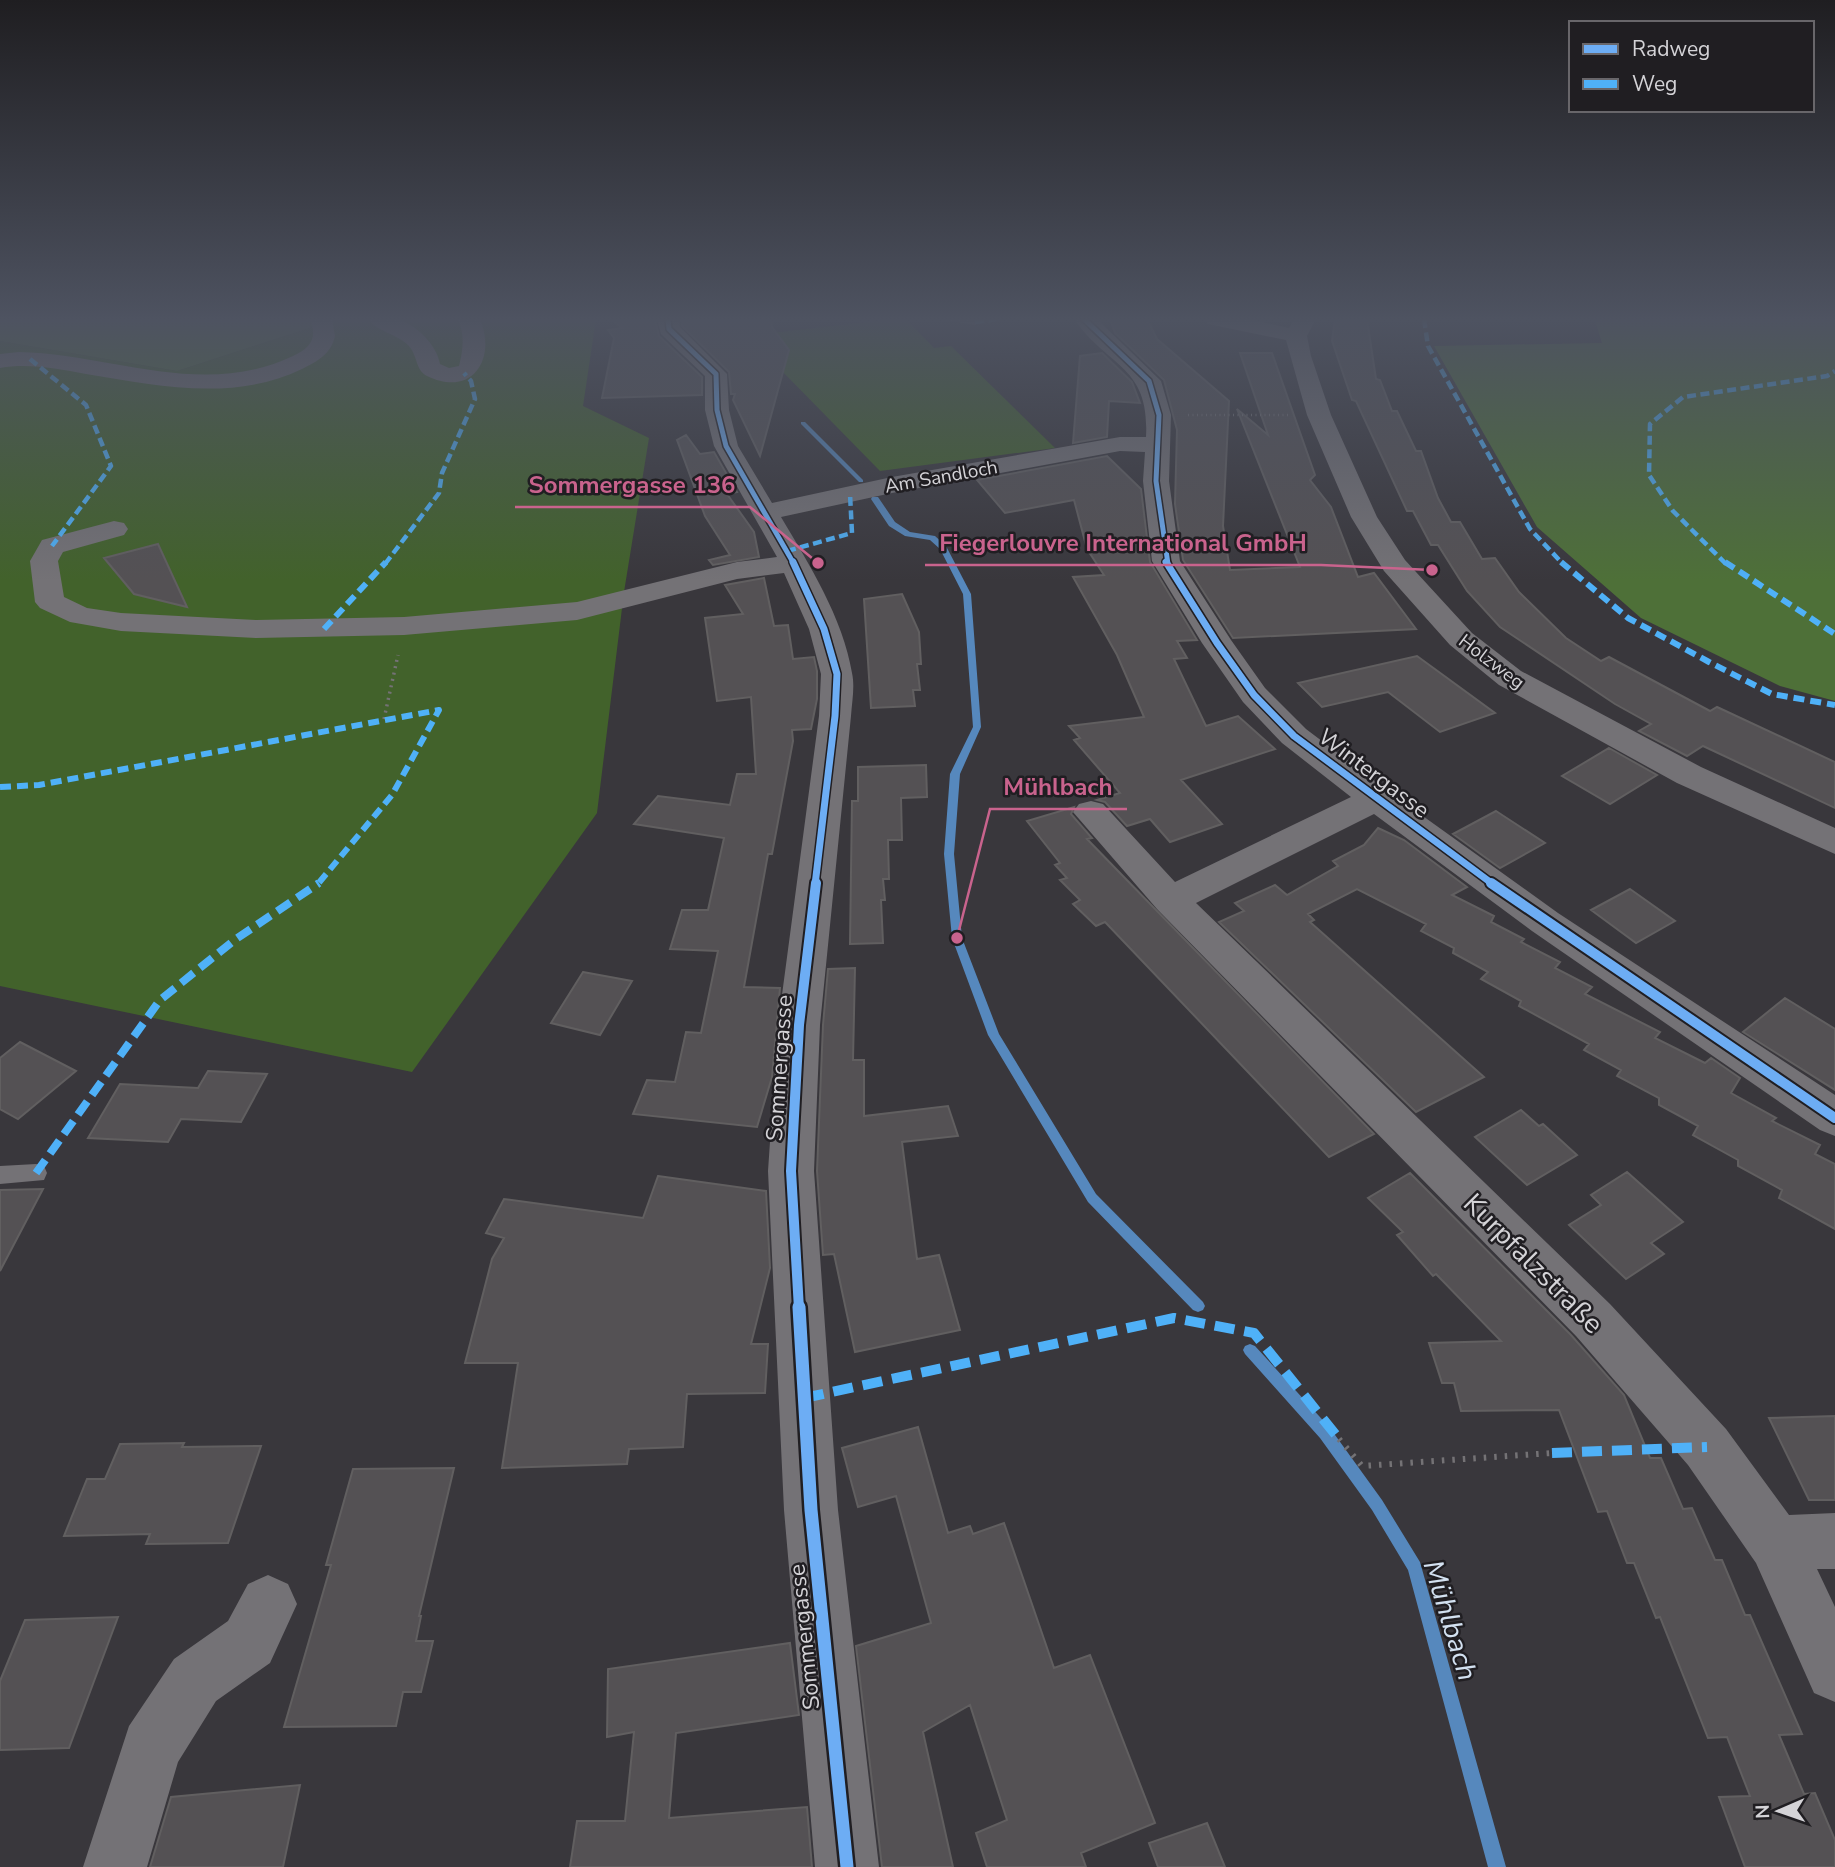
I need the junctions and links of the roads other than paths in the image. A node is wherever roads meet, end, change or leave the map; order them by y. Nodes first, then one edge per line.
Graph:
1 (717, 406) edge
2 (1154, 406) edge
3 (1316, 406) edge
4 (1159, 430) junction
5 (766, 512) junction
6 (114, 529) dead end
7 (794, 563) junction
8 (1376, 799) junction
9 (1091, 812) dead end
10 (1835, 842) edge
11 (1170, 900) junction
12 (1835, 1118) edge
13 (36, 1173) dead end
14 (0, 1175) edge
15 (1835, 1541) edge
16 (1776, 1543) junction
17 (268, 1604) dead end
18 (1835, 1672) edge
19 (115, 1867) edge
20 (847, 1867) edge

1 - 5 street, Sommergasse
2 - 4 street, Wintergasse
3 - 10 street, Holzweg
4 - 5 street, Am Sandloch
4 - 8 street, Wintergasse
5 - 7 street, Sommergasse
6 - 7 street
7 - 20 street, Sommergasse
8 - 11 street
8 - 12 street, Wintergasse
9 - 11 street, Kurpfalzstraße
11 - 16 street, Kurpfalzstraße
13 - 14 lane
15 - 16 street
16 - 18 street, Kurpfalzstraße
17 - 19 street

